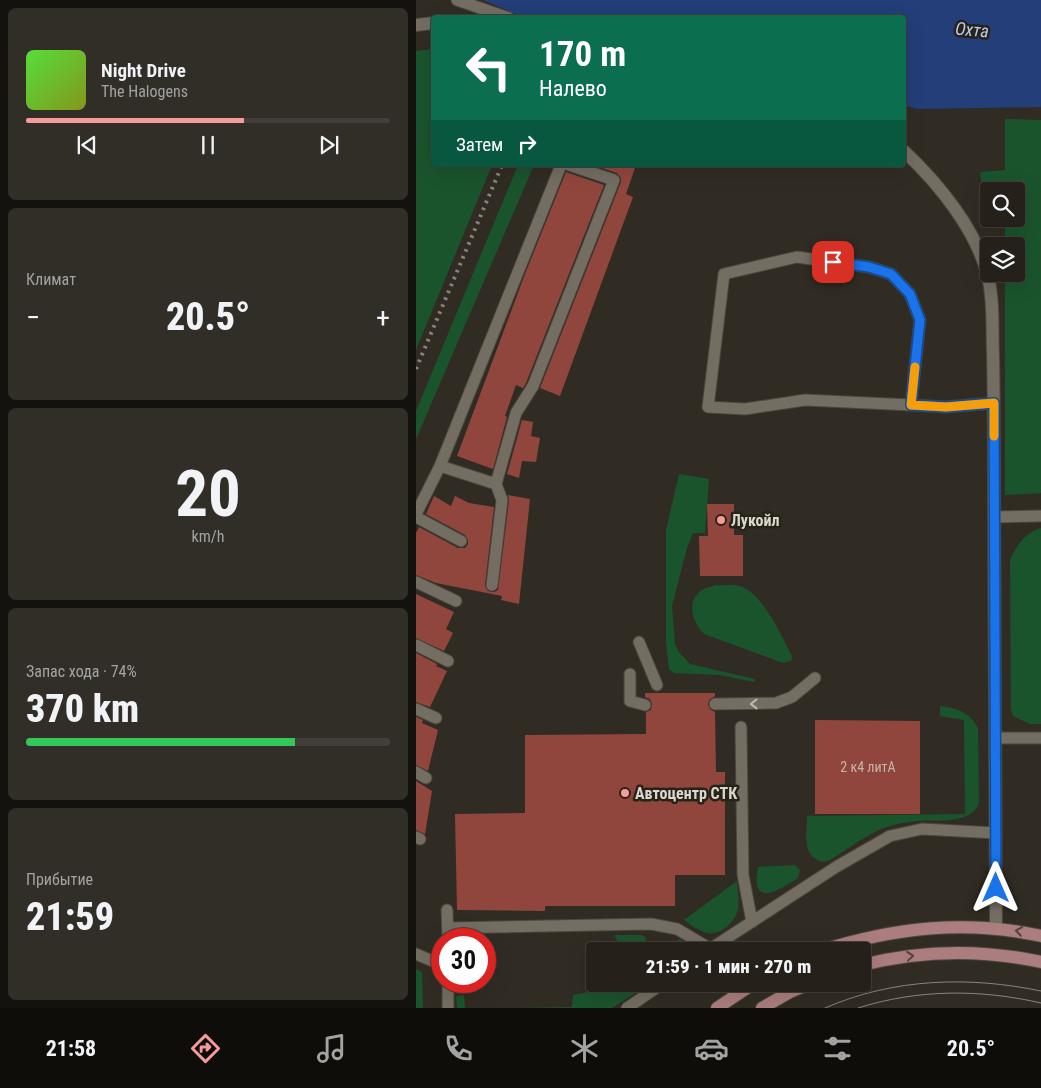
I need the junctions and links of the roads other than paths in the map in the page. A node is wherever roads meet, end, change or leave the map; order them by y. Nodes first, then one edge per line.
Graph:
1 (457, 0) edge
2 (500, 15) edge
3 (431, 23) edge
4 (416, 25) edge
5 (906, 153) edge
6 (559, 167) edge
7 (576, 167) edge
8 (994, 403) junction
9 (911, 405) junction
10 (440, 466) junction
11 (496, 484) junction
12 (416, 515) edge
13 (1041, 516) edge
14 (994, 517) junction
15 (461, 541) dead end
16 (416, 582) edge
17 (492, 586) dead end
18 (456, 601) dead end
19 (639, 642) dead end
20 (416, 645) edge
21 (448, 660) dead end
22 (630, 674) dead end
23 (815, 678) dead end
24 (657, 684) dead end
25 (715, 704) dead end
26 (645, 705) dead end
27 (416, 708) edge
28 (436, 718) dead end
29 (741, 727) dead end
30 (995, 738) junction
31 (1041, 738) edge
32 (996, 833) junction
33 (447, 910) dead end
34 (752, 922) junction
35 (448, 928) edge
36 (996, 928) junction
37 (496, 931) edge
38 (1041, 936) edge
39 (697, 942) edge
40 (721, 942) edge
41 (850, 942) edge
42 (416, 954) edge
43 (431, 960) edge
44 (1041, 962) edge
45 (871, 963) edge
46 (650, 992) edge
47 (741, 992) edge
48 (790, 992) edge
49 (448, 993) edge
50 (448, 1008) edge
51 (627, 1008) edge
52 (717, 1008) edge
53 (762, 1008) edge

1 - 2 lane
3 - 4 street
5 - 8 street
6 - 10 lane
7 - 11 lane
8 - 9 lane
8 - 14 street
9 - 9 lane
10 - 11 lane
10 - 12 lane
11 - 17 lane
12 - 15 lane
13 - 14 lane
14 - 30 street
16 - 18 lane
19 - 24 lane
20 - 21 lane
22 - 26 lane
23 -> 25 lane
27 - 28 lane
29 - 34 lane
30 - 31 lane
30 - 32 street
32 - 34 lane
32 - 36 street
33 - 35 lane
34 - 40 lane
38 -> 36 main road
36 - 41 main road
37 - 39 lane
42 - 43 lane
45 -> 44 main road
46 - 51 lane
47 - 52 main road
48 - 53 main road
49 - 50 lane

